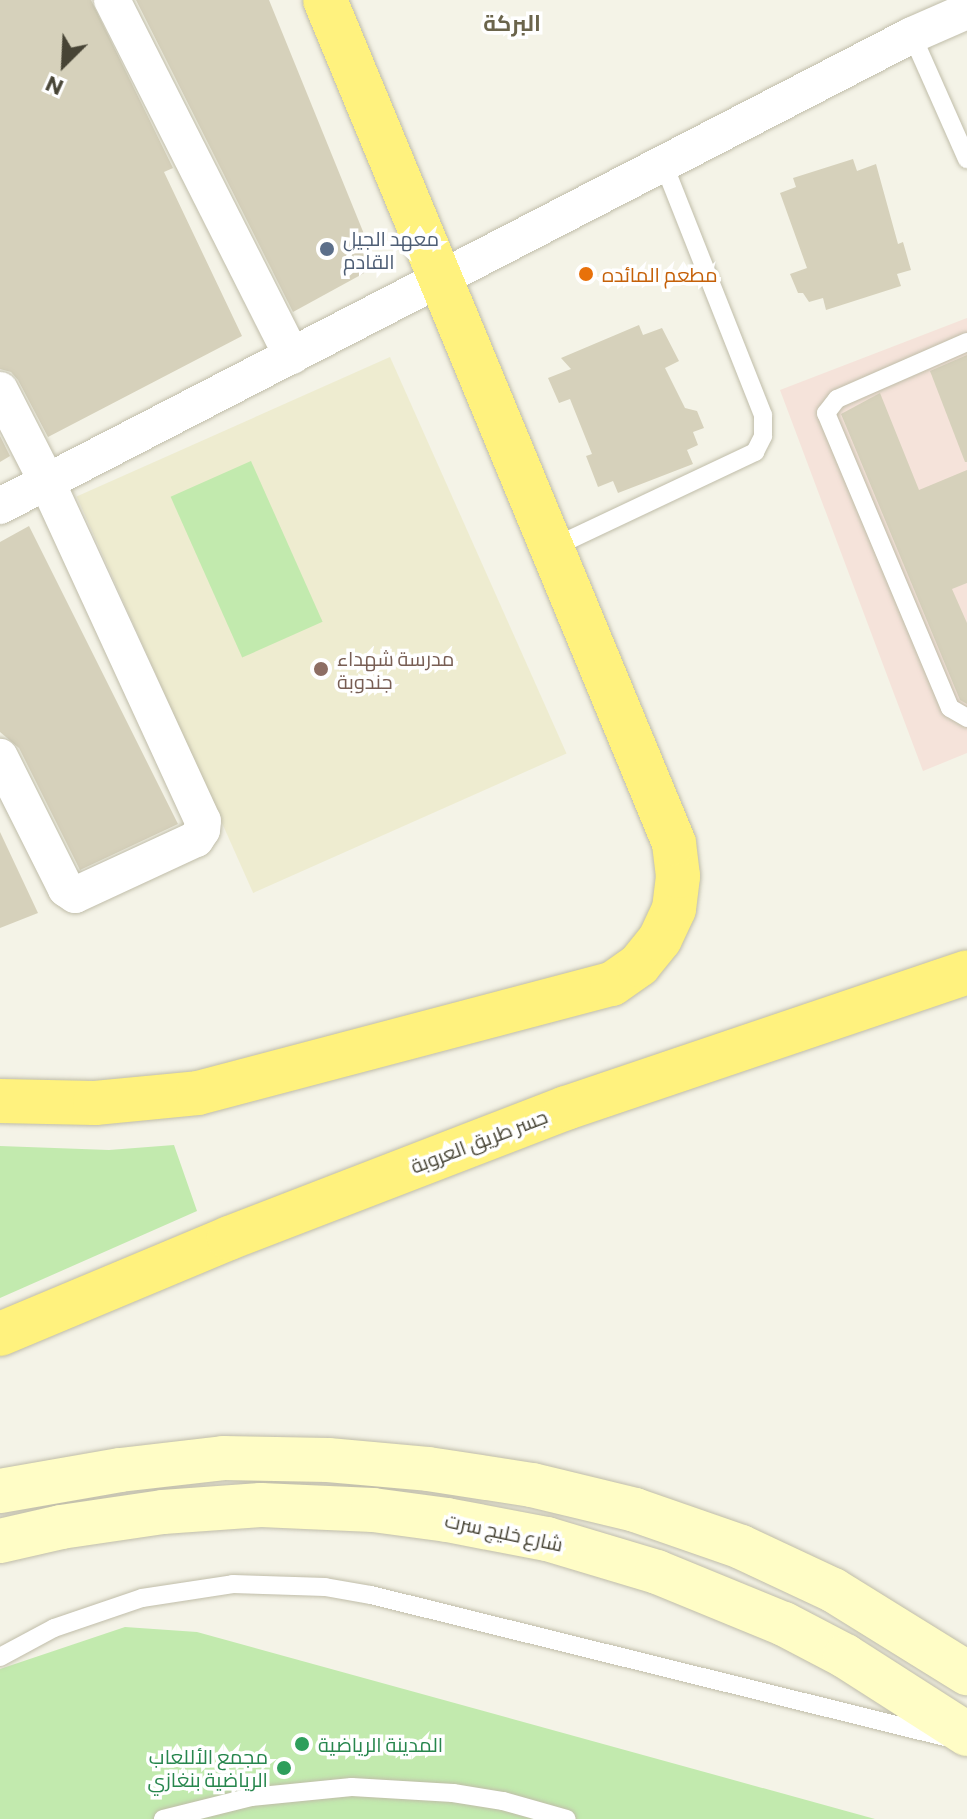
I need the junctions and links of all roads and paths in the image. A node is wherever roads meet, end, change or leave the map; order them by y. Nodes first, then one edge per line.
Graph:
1 (112, 0) edge
2 (325, 0) edge
3 (967, 11) edge
4 (912, 35) junction
5 (967, 159) edge
6 (663, 162) junction
7 (438, 279) junction
8 (967, 342) edge
9 (292, 356) junction
10 (0, 390) edge
11 (46, 480) junction
12 (0, 506) edge
13 (552, 548) junction
14 (967, 718) edge
15 (0, 757) edge
16 (967, 972) edge
17 (0, 1101) edge
18 (0, 1334) edge
19 (0, 1491) edge
20 (0, 1541) edge
21 (0, 1657) edge
22 (967, 1673) edge
23 (967, 1734) edge
24 (967, 1743) edge
25 (163, 1819) edge
26 (567, 1819) edge

1 - 9 street
2 - 7 highway
3 - 4 street
4 - 5 lane
4 - 6 street
6 - 7 street
6 - 13 lane
7 - 9 street
7 - 13 highway
8 - 14 lane
9 - 11 street
10 - 11 street
11 - 12 street
11 - 15 street
13 - 17 highway
16 - 18 highway, جسر طريق العروبة
19 - 22 main road
20 - 23 main road, شارع خليج سرت
21 - 24 lane
25 - 26 lane

